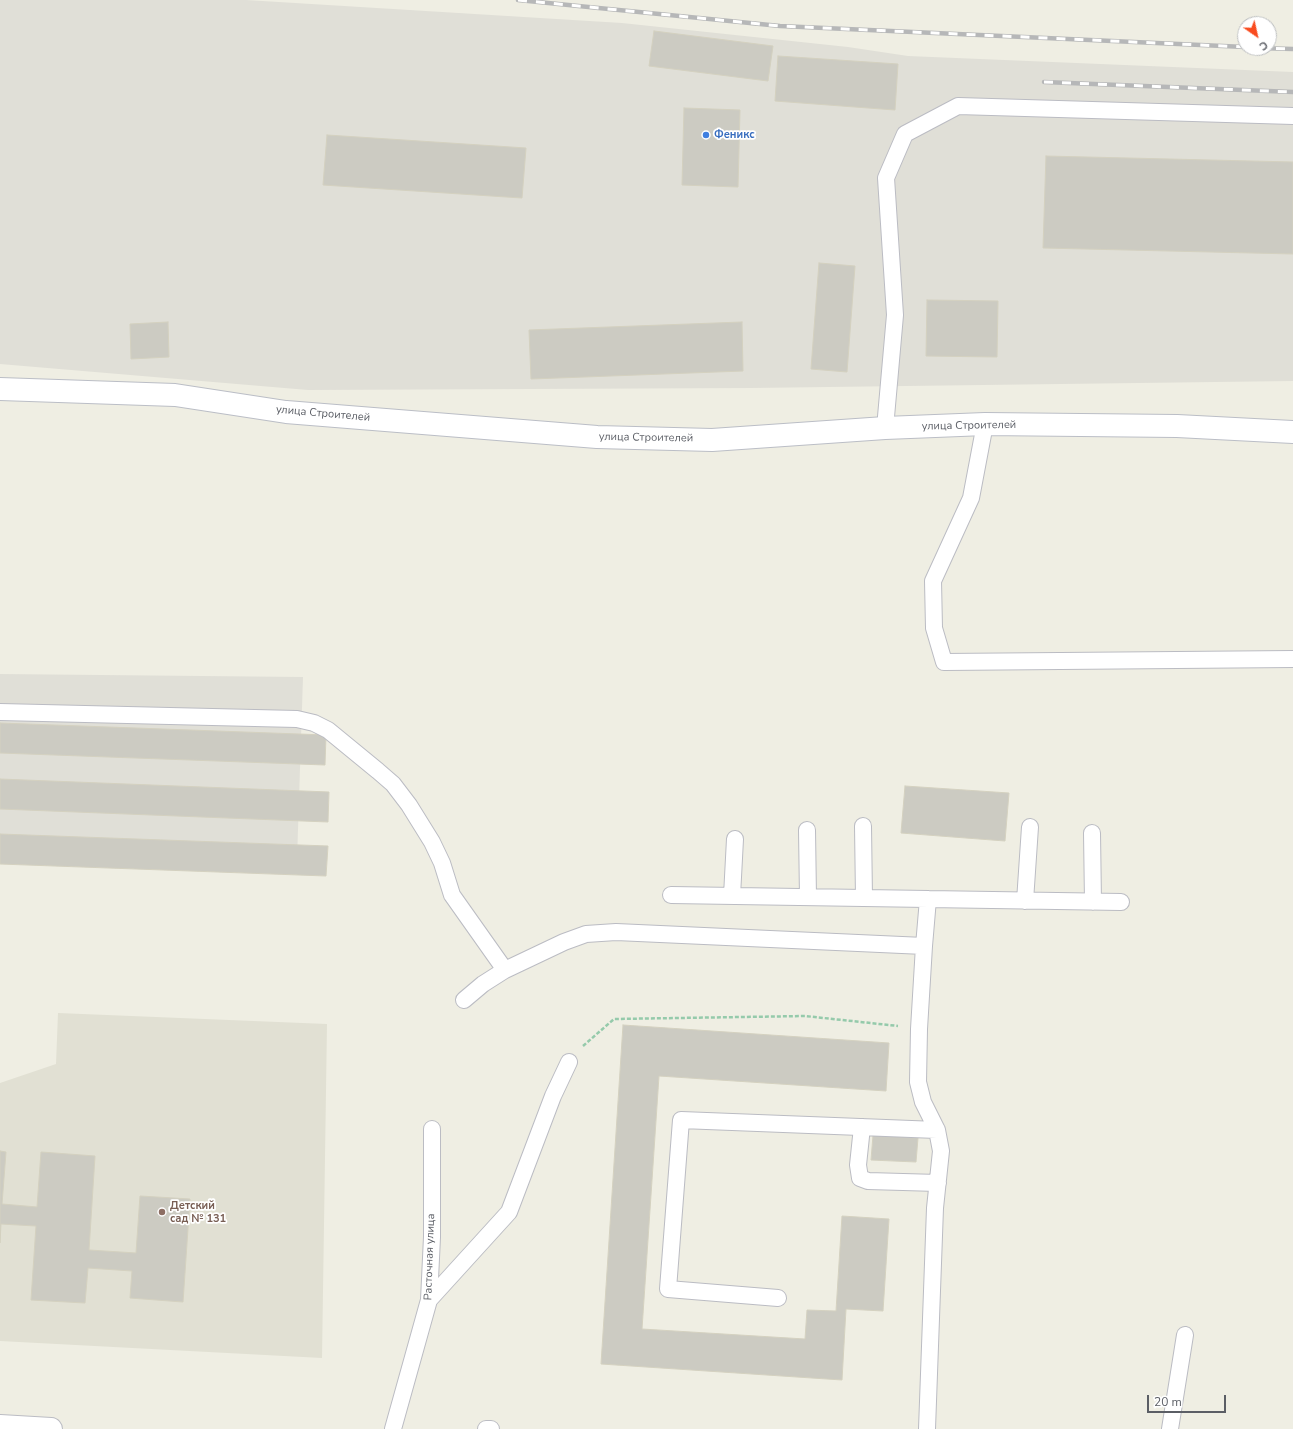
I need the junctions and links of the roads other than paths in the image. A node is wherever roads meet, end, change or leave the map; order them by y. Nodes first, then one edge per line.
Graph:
1 (1293, 116) edge
2 (0, 389) edge
3 (985, 424) junction
4 (884, 428) junction
5 (1293, 432) edge
6 (1293, 659) edge
7 (0, 712) edge
8 (863, 826) dead end
9 (1030, 827) dead end
10 (807, 830) dead end
11 (1092, 833) dead end
12 (735, 838) dead end
13 (671, 895) dead end
14 (732, 896) junction
15 (808, 897) junction
16 (864, 898) junction
17 (928, 899) junction
18 (1025, 901) junction
19 (1093, 902) junction
20 (1121, 902) dead end
21 (924, 946) junction
22 (505, 970) junction
23 (464, 1000) dead end
24 (569, 1062) road end
25 (862, 1127) junction
26 (432, 1129) dead end
27 (937, 1130) junction
28 (938, 1183) junction
29 (778, 1298) dead end
30 (429, 1300) junction
31 (1185, 1335) dead end
32 (0, 1426) edge
33 (51, 1429) edge
34 (393, 1429) edge
35 (486, 1429) edge
36 (491, 1429) edge
37 (927, 1429) edge
38 (1170, 1429) edge

1 - 4 lane
2 - 4 street, улица Строителей
3 - 4 street, улица Строителей
3 - 5 street, улица Строителей
3 - 6 lane
7 - 22 lane
8 - 16 lane
9 - 18 lane
10 - 15 lane
11 - 19 lane
12 - 14 lane
13 - 14 lane
14 - 15 lane
15 - 16 lane
16 - 17 lane
17 - 18 lane
17 - 21 lane
18 - 19 lane
19 - 20 lane
21 - 22 lane
21 - 27 lane
22 - 23 lane
24 - 30 lane
25 - 27 lane
25 - 28 lane
25 - 29 lane
26 - 30 lane, Расточная улица
27 - 28 lane
28 - 37 lane
30 - 34 lane, Расточная улица
31 - 38 lane
32 - 33 street
35 - 36 lane

